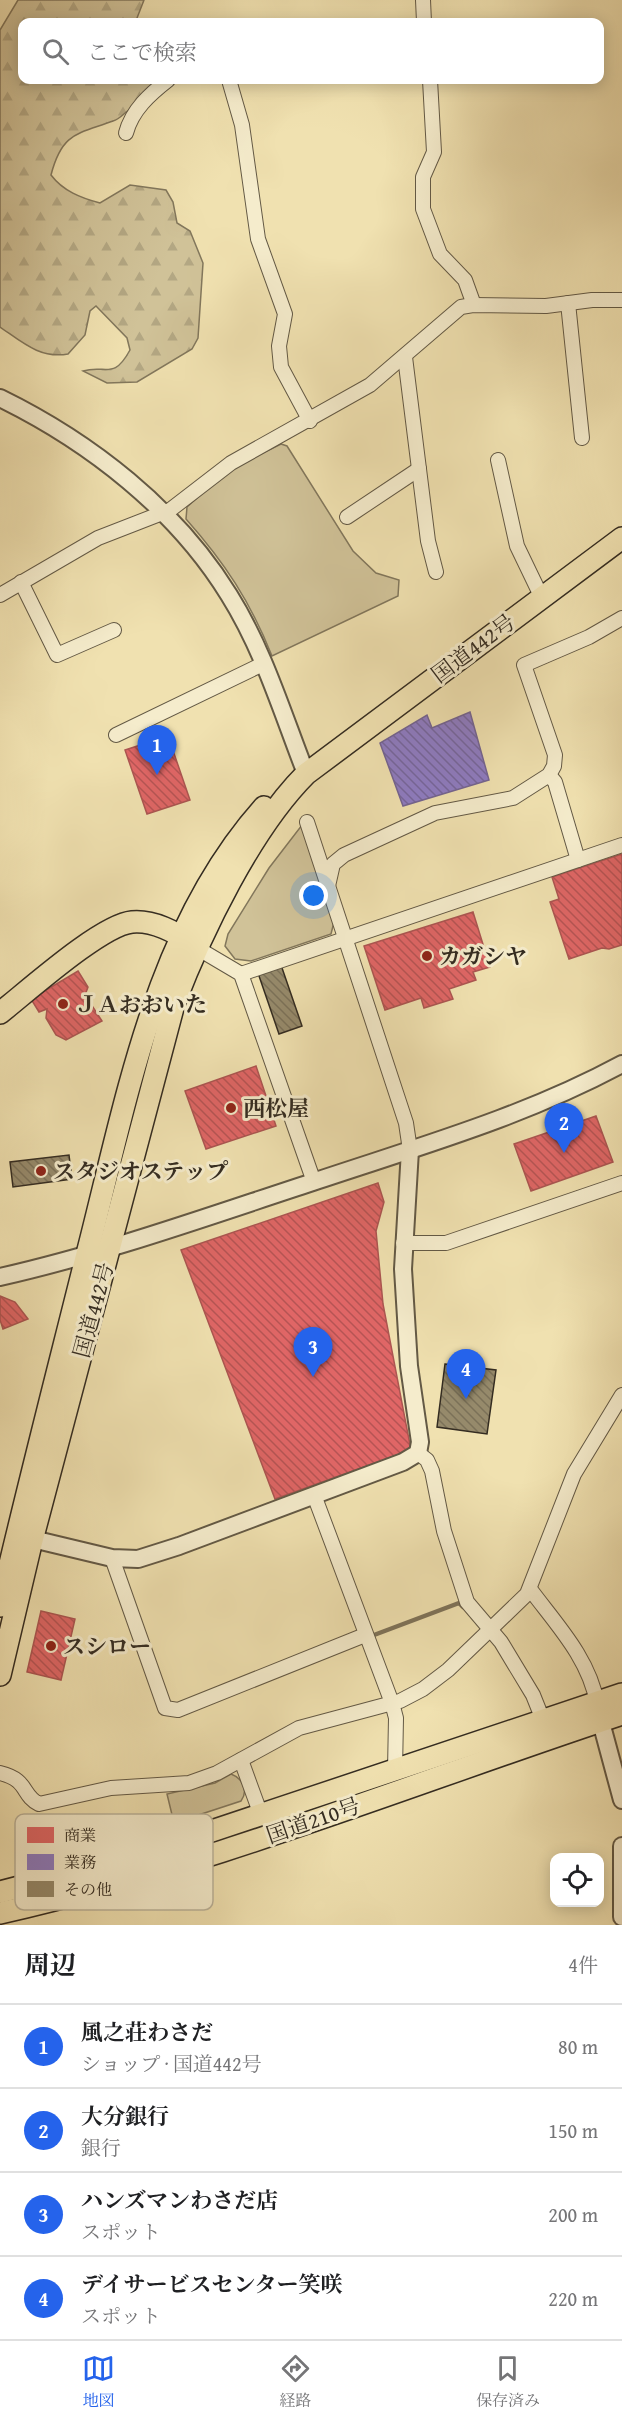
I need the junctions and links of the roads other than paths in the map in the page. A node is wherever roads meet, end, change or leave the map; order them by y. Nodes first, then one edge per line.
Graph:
1 (423, 0) edge
2 (424, 18) edge
3 (163, 84) edge
4 (230, 84) edge
5 (430, 84) edge
6 (126, 133) dead end
7 (622, 300) edge
8 (568, 303) junction
9 (474, 305) junction
10 (405, 357) junction
11 (0, 398) edge
12 (310, 421) junction
13 (582, 438) dead end
14 (498, 460) dead end
15 (419, 469) junction
16 (163, 514) junction
17 (346, 518) dead end
18 (622, 538) edge
19 (436, 572) dead end
20 (21, 582) junction
21 (0, 595) edge
22 (542, 598) junction
23 (622, 618) edge
24 (114, 630) dead end
25 (263, 664) junction
26 (116, 735) dead end
27 (325, 758) junction
28 (305, 771) junction
29 (549, 775) junction
30 (307, 822) dead end
31 (622, 845) edge
32 (578, 860) junction
33 (328, 886) junction
34 (345, 939) junction
35 (190, 942) junction
36 (241, 974) junction
37 (0, 1013) edge
38 (622, 1065) edge
39 (410, 1150) junction
40 (314, 1182) junction
41 (622, 1183) edge
42 (403, 1243) junction
43 (109, 1249) junction
44 (87, 1256) junction
45 (0, 1277) edge
46 (622, 1395) edge
47 (418, 1453) junction
48 (314, 1495) junction
49 (24, 1537) junction
50 (112, 1558) junction
51 (530, 1589) junction
52 (0, 1606) edge
53 (492, 1630) junction
54 (365, 1635) junction
55 (0, 1675) edge
56 (622, 1694) edge
57 (392, 1704) junction
58 (599, 1712) junction
59 (622, 1714) edge
60 (543, 1720) junction
61 (241, 1760) junction
62 (395, 1770) junction
63 (0, 1773) edge
64 (622, 1800) edge
65 (261, 1815) junction
66 (213, 1831) edge
67 (622, 1846) edge
68 (213, 1852) edge
69 (15, 1889) edge
70 (0, 1893) edge
71 (15, 1909) edge
72 (0, 1913) edge
73 (622, 1917) edge

1 - 2 street
3 - 6 street
4 - 12 street
5 - 9 street
7 - 8 street
8 - 9 street
8 - 13 street
9 - 10 street
10 - 12 street
10 - 15 street
11 - 16 street
12 - 16 street
14 - 22 street
15 - 17 street
15 - 19 street
16 - 20 street
16 - 25 street
18 - 22 highway, 国道442号
20 - 21 street
20 - 24 street
22 - 27 highway, 国道442号
23 - 29 street
25 - 26 street
25 - 28 street
27 - 28 highway, 国道442号
27 - 35 highway, 国道442号
28 - 35 highway, 国道442号
29 - 32 street
29 - 33 street
30 - 33 street
31 - 32 street
32 - 34 street
33 - 34 street
34 - 36 street
34 - 39 street
35 - 36 street
35 - 37 highway
35 - 43 highway, 国道442号
35 - 44 highway, 国道442号
36 - 40 street
38 - 39 street
39 - 40 street
39 - 42 street
40 - 43 street
41 - 42 street
42 - 47 street
43 - 44 street
43 - 49 highway, 国道442号
44 - 45 street
44 - 49 highway, 国道442号
46 - 51 street
47 - 48 street
47 - 53 street
48 - 50 street
48 - 54 street
49 - 50 street
49 - 52 highway, 国道442号
49 - 55 highway, 国道442号
50 - 54 street
51 - 53 street
51 - 58 street
53 - 57 street
53 - 60 street
54 - 57 street
56 - 58 highway, 国道210号
57 - 61 street
57 - 62 street
58 - 59 highway, 国道210号
58 - 60 highway, 国道210号
58 - 64 street
58 - 68 highway, 国道210号
60 - 62 highway, 国道210号
61 - 63 street
61 - 65 street
62 - 65 highway, 国道210号
65 - 66 highway, 国道210号
67 - 73 street
69 - 70 highway, 国道210号
71 - 72 highway, 国道210号

